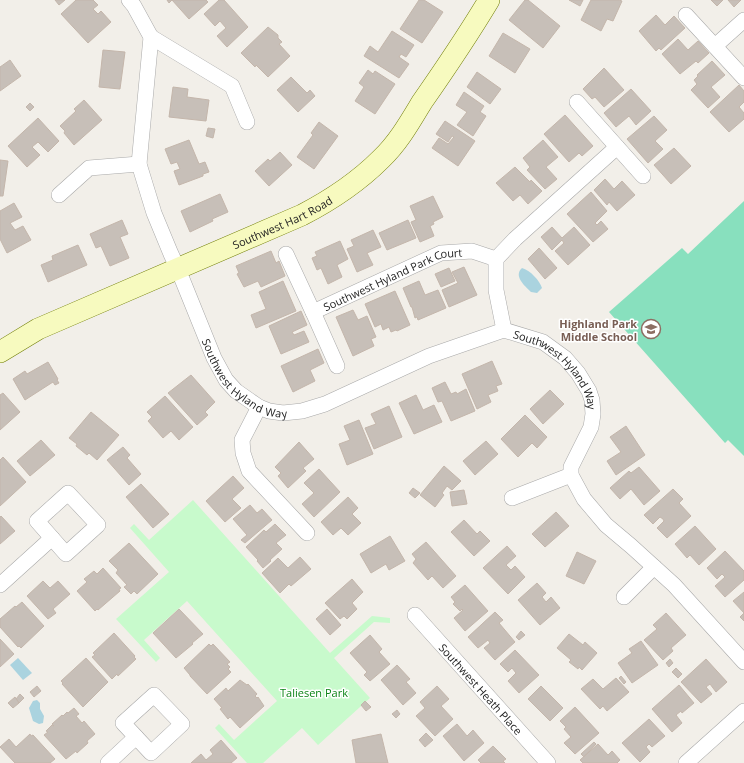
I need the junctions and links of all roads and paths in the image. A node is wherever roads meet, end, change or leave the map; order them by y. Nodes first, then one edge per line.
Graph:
1 (129, 0) edge
2 (489, 0) edge
3 (686, 14) dead end
4 (744, 20) edge
5 (151, 37) junction
6 (715, 46) junction
7 (744, 78) edge
8 (577, 102) dead end
9 (247, 122) dead end
10 (617, 147) junction
11 (139, 164) junction
12 (642, 176) dead end
13 (59, 195) dead end
14 (286, 254) dead end
15 (496, 259) junction
16 (178, 269) junction
17 (313, 312) junction
18 (504, 330) junction
19 (0, 352) edge
20 (337, 366) dead end
21 (259, 407) junction
22 (571, 475) junction
23 (512, 498) dead end
24 (307, 532) dead end
25 (52, 538) dead end
26 (654, 567) junction
27 (0, 585) edge
28 (624, 597) dead end
29 (415, 615) dead end
30 (744, 662) edge
31 (744, 711) edge
32 (136, 737) dead end
33 (108, 763) edge
34 (548, 763) edge
35 (686, 763) edge

1 - 5 street
2 - 16 street, Southwest Hart Road
3 - 6 street
4 - 6 street
5 - 9 street
5 - 11 street, Southwest Hyland Way
6 - 7 street
8 - 10 street
10 - 12 street
10 - 15 street
11 - 13 street
11 - 16 street, Southwest Hyland Way
14 - 17 street, Southwest Hyland Park Court
15 - 17 street, Southwest Hyland Park Court
15 - 18 street
16 - 19 street, Southwest Hart Road
16 - 21 street, Southwest Hyland Way
17 - 20 street, Southwest Hyland Park Court
18 - 21 street, Southwest Hyland Way
18 - 22 street, Southwest Hyland Way
21 - 24 street
22 - 23 street
22 - 26 street
25 - 27 street
26 - 28 street
26 - 30 street
29 - 34 street, Southwest Heath Place
31 - 35 street
32 - 33 street

